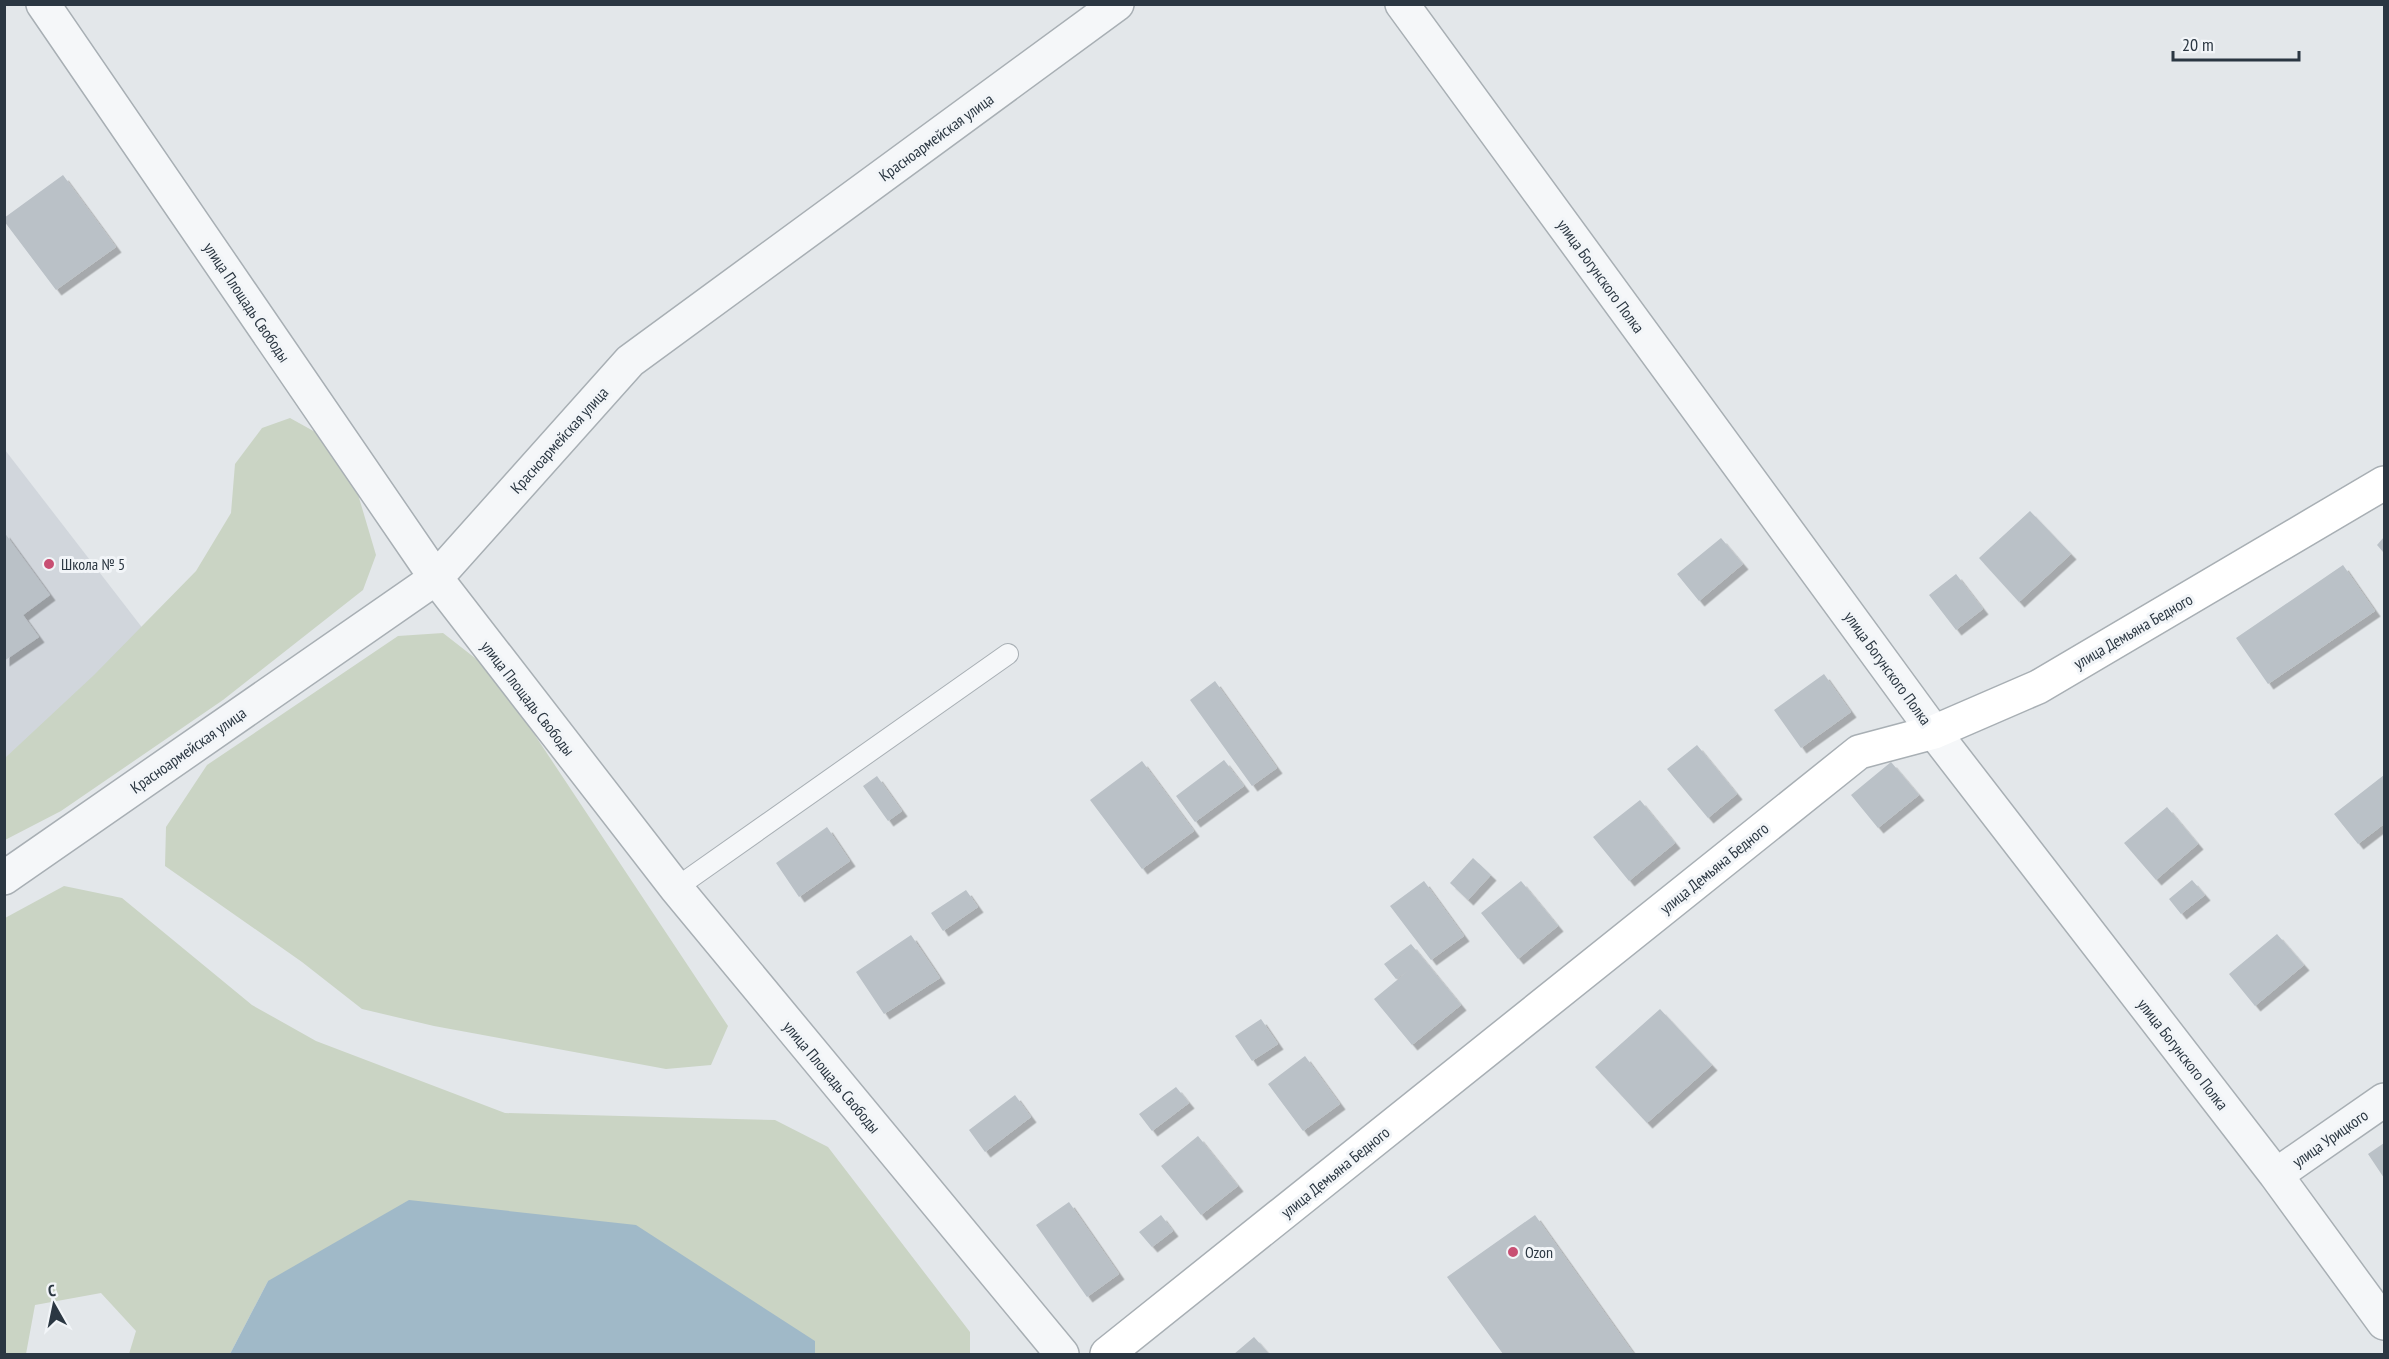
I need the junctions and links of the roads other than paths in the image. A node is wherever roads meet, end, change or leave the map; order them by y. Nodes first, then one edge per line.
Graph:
1 (43, 4) edge
2 (1117, 4) edge
3 (1402, 4) edge
4 (2385, 483) edge
5 (436, 578) junction
6 (1008, 654) dead end
7 (1934, 732) junction
8 (4, 878) edge
9 (675, 888) junction
10 (2385, 1100) edge
11 (2276, 1175) junction
12 (2385, 1323) edge
13 (1062, 1354) edge
14 (1107, 1354) edge

1 - 5 street, улица Площадь Свободы
2 - 5 street, Красноармейская улица
3 - 7 street, улица Богунского Полка
4 - 7 street, улица Демьяна Бедного
5 - 8 street, Красноармейская улица
5 - 9 street, улица Площадь Свободы
6 - 9 lane
7 - 11 street, улица Богунского Полка
7 - 14 street, улица Демьяна Бедного
9 - 13 street, улица Площадь Свободы
10 - 11 street, улица Урицкого
11 - 12 street, улица Богунского Полка

